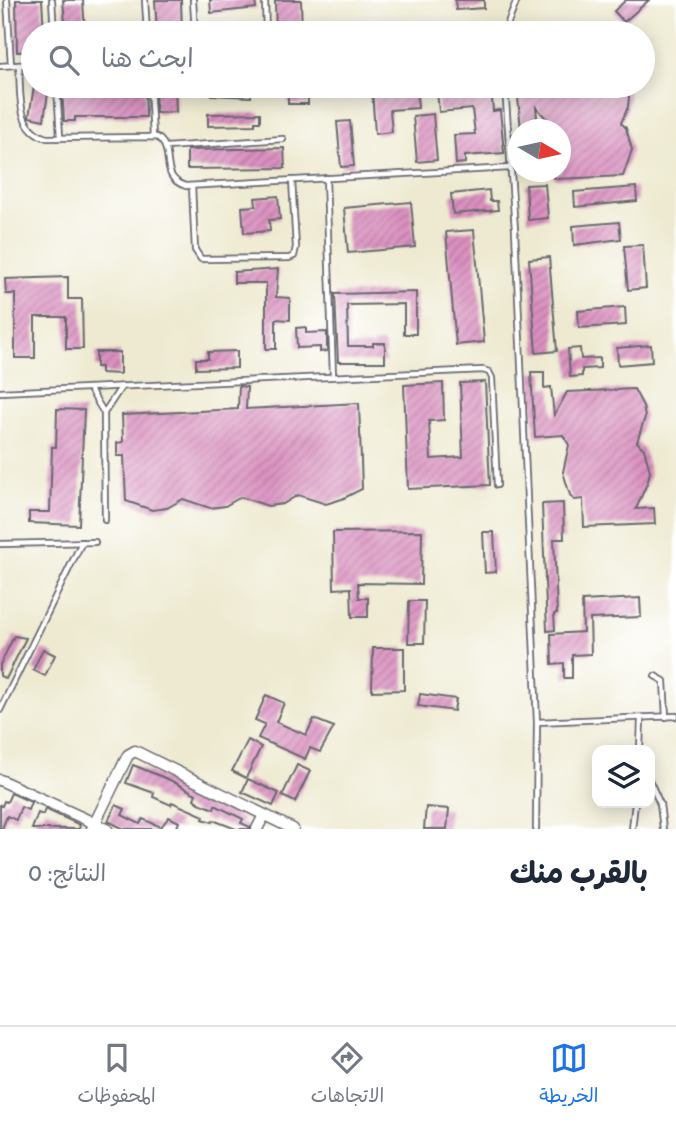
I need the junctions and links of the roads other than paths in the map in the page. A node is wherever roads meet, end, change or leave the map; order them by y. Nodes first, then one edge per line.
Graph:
1 (7, 0) edge
2 (52, 0) edge
3 (145, 0) edge
4 (194, 0) edge
5 (265, 0) edge
6 (517, 0) edge
7 (53, 21) edge
8 (146, 21) edge
9 (195, 21) edge
10 (266, 21) edge
11 (509, 21) edge
12 (11, 65) junction
13 (19, 65) joint
14 (0, 66) edge
15 (21, 91) edge
16 (22, 98) edge
17 (58, 98) edge
18 (151, 98) edge
19 (506, 98) edge
20 (508, 135) edge
21 (153, 136) junction
22 (60, 138) junction
23 (283, 139) dead end
24 (166, 146) junction
25 (508, 168) edge
26 (326, 178) junction
27 (292, 180) junction
28 (511, 182) edge
29 (192, 186) junction
30 (333, 376) junction
31 (122, 386) junction
32 (89, 388) junction
33 (0, 392) edge
34 (104, 413) junction
35 (497, 485) dead end
36 (105, 520) dead end
37 (82, 542) junction
38 (95, 542) dead end
39 (0, 544) edge
40 (655, 676) dead end
41 (0, 710) edge
42 (676, 716) edge
43 (666, 717) junction
44 (640, 718) junction
45 (537, 722) junction
46 (640, 745) edge
47 (0, 780) edge
48 (655, 793) edge
49 (634, 808) edge
50 (264, 815) junction
51 (93, 826) edge
52 (107, 829) edge
53 (257, 829) edge
54 (293, 829) edge
55 (536, 829) edge
56 (632, 829) edge
57 (663, 829) edge

1 - 12 lane
2 - 7 lane
3 - 8 lane
4 - 9 lane
5 - 10 lane
6 - 11 lane
12 - 13 lane
12 - 14 lane
13 - 15 lane
16 - 22 lane
17 - 22 lane
18 - 21 lane
19 - 20 lane
21 - 22 lane
21 - 24 lane
23 - 24 lane
24 - 29 lane
25 - 26 lane
26 - 27 lane
26 - 30 lane
27 - 29 lane
27 - 29 lane
28 - 45 lane
30 - 31 lane
30 - 35 lane
31 - 32 lane
31 - 34 lane
32 - 33 lane
32 - 34 lane
34 - 36 lane
37 - 38 lane
37 - 39 lane
37 - 41 lane
40 - 43 lane
42 - 43 lane
43 - 44 lane
44 - 45 lane
44 - 46 lane
45 - 55 lane
47 - 51 street
48 - 57 lane
49 - 56 lane
50 - 51 street
50 - 53 street
50 - 54 street
51 - 52 street

